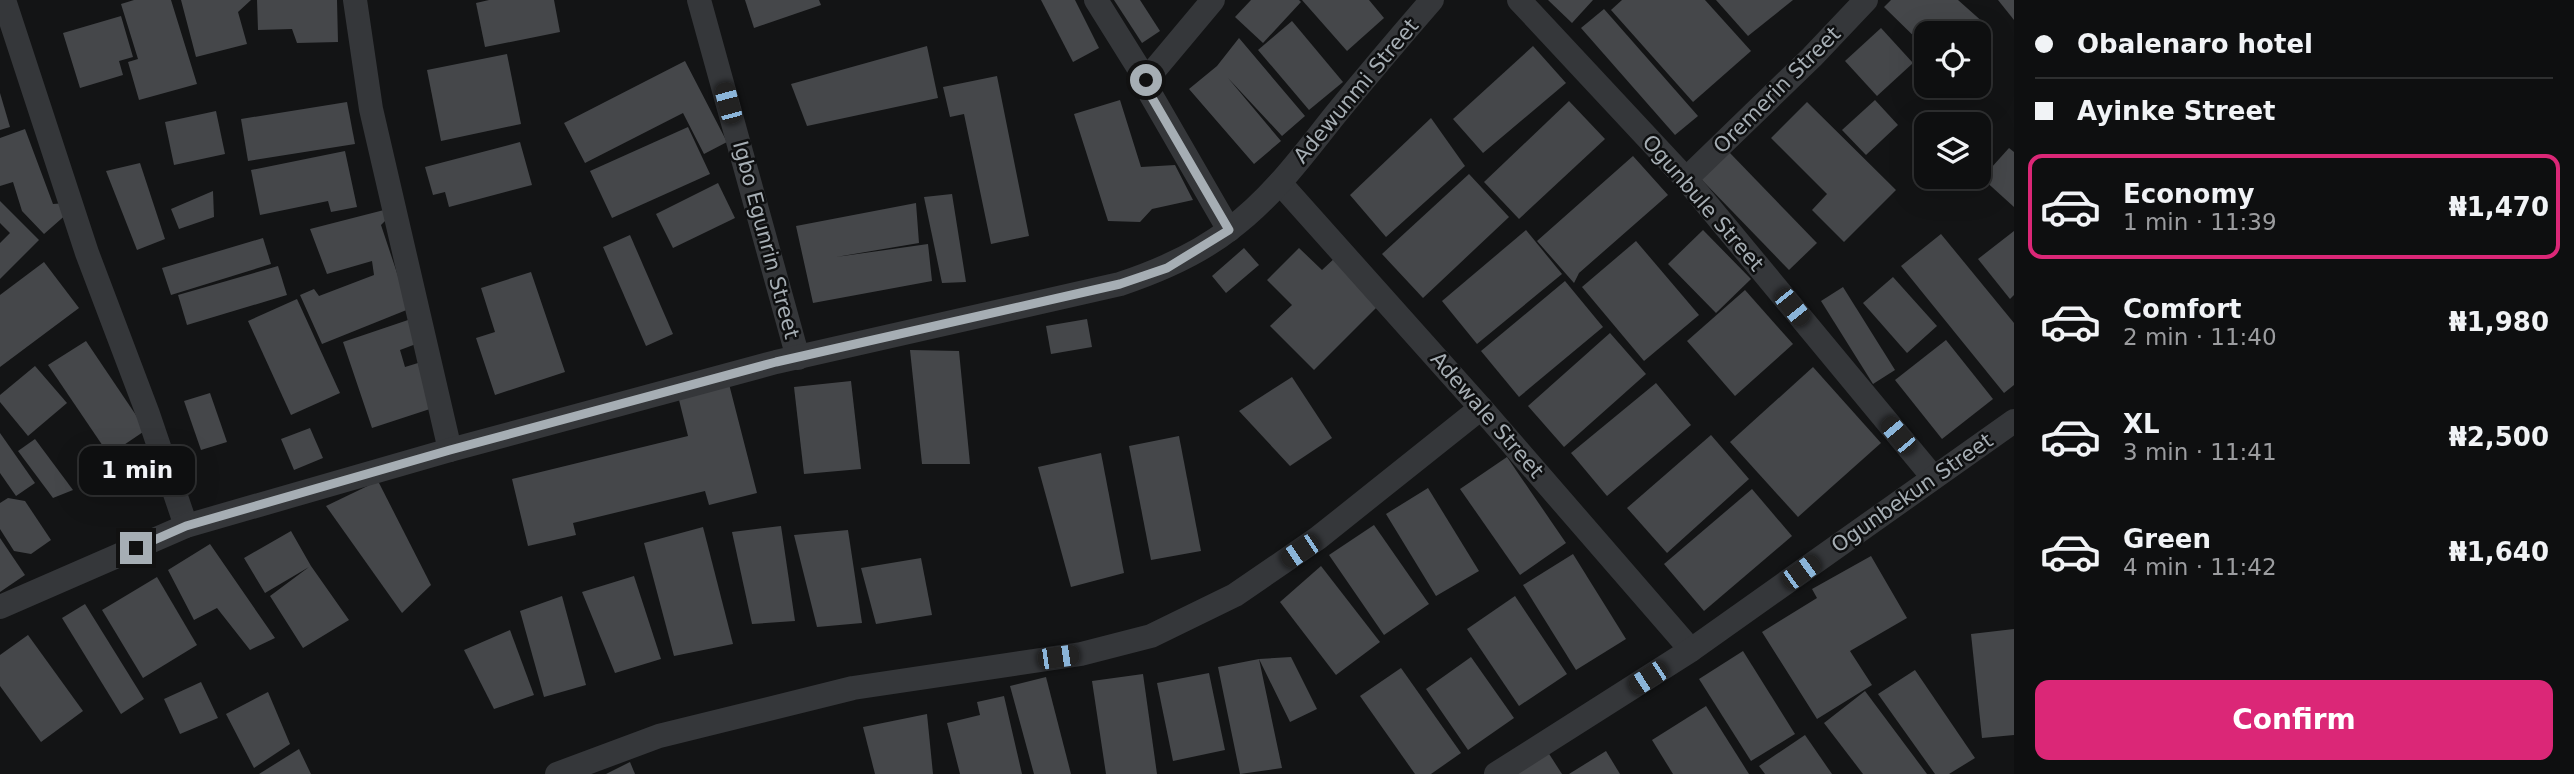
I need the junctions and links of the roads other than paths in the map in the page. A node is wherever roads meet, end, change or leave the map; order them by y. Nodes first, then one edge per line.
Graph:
1 (4, 0) edge
2 (355, 0) edge
3 (699, 0) edge
4 (1096, 0) edge
5 (1213, 0) edge
6 (1432, 0) edge
7 (1519, 0) edge
8 (1866, 0) edge
9 (1146, 80) junction
10 (1686, 179) junction
11 (1280, 183) junction
12 (1229, 230) junction
13 (798, 358) junction
14 (1481, 408) junction
15 (2014, 421) edge
16 (450, 450) junction
17 (1933, 477) junction
18 (186, 526) junction
19 (0, 607) edge
20 (1691, 650) junction
21 (557, 774) edge
22 (1496, 774) edge

1 - 18 street
2 - 16 street
3 - 13 street, Igbo Egunrin Street
4 - 9 street
5 - 9 street
6 - 11 street, Adewunmi Street
7 - 10 street, Ogunbule Street
8 - 10 street, Oremerin Street
9 - 12 street
10 - 17 street, Ogunbule Street
11 - 12 street, Adewunmi Street
11 - 14 street, Adewale Street
12 - 13 street, Adewunmi Street
13 - 16 street, Adewunmi Street
14 - 20 street, Adewale Street
14 - 21 street
15 - 17 street, Ogunbekun Street
16 - 18 street, Adewunmi Street
17 - 20 street, Ogunbekun Street
18 - 19 street, Adewunmi Street
20 - 22 street, Ogunbekun Street

